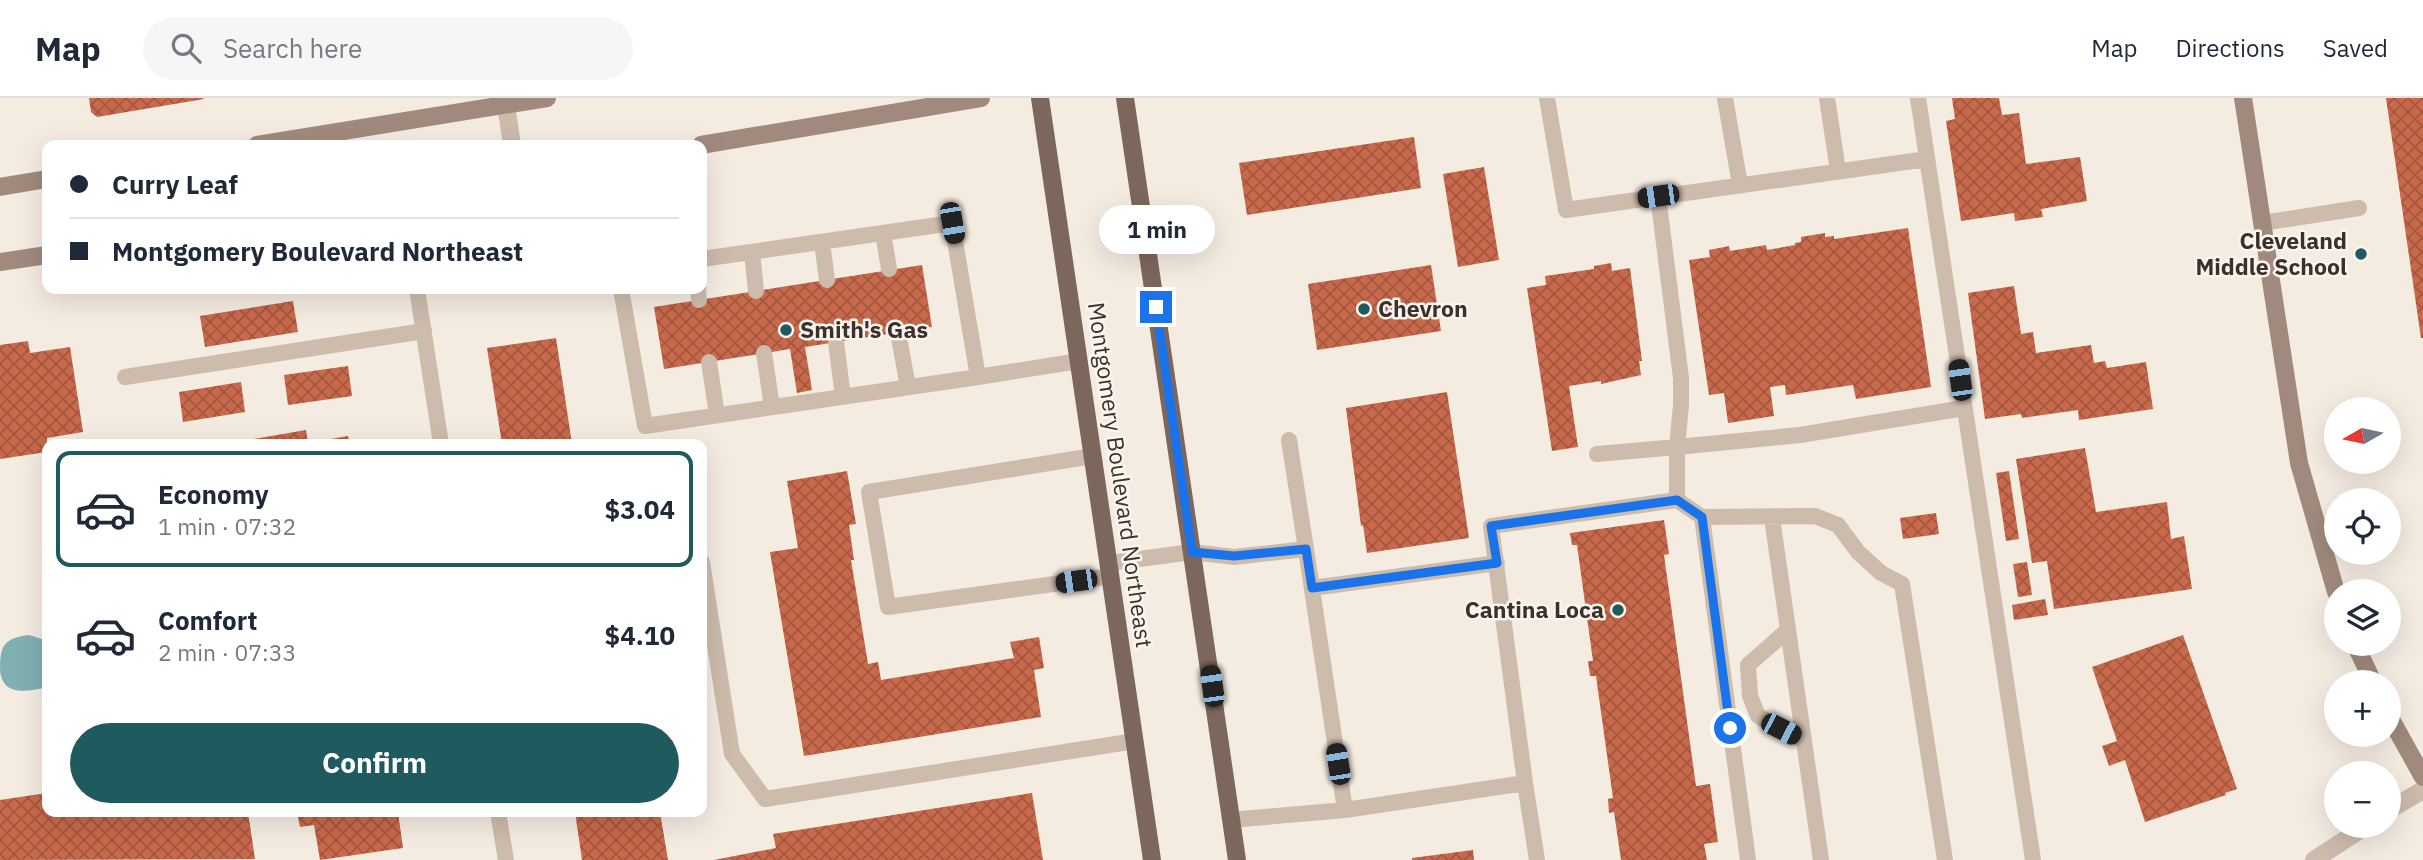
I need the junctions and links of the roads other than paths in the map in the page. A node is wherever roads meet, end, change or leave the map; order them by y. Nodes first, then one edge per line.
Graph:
1 (547, 98) edge
2 (981, 98) edge
3 (1040, 98) edge
4 (1125, 98) edge
5 (1547, 98) edge
6 (1725, 98) edge
7 (1827, 98) edge
8 (1918, 98) edge
9 (2243, 98) edge
10 (506, 101) edge
11 (285, 140) edge
12 (511, 140) edge
13 (707, 144) edge
14 (1927, 159) junction
15 (1838, 171) junction
16 (42, 180) edge
17 (1740, 185) junction
18 (0, 187) edge
19 (1658, 196) junction
20 (2359, 208) dead end
21 (2262, 223) junction
22 (883, 233) junction
23 (822, 242) junction
24 (752, 252) junction
25 (42, 256) edge
26 (707, 258) edge
27 (0, 262) edge
28 (889, 270) dead end
29 (827, 280) dead end
30 (756, 290) dead end
31 (418, 294) edge
32 (622, 294) edge
33 (424, 331) junction
34 (898, 332) dead end
35 (836, 342) dead end
36 (764, 353) dead end
37 (1079, 361) junction
38 (709, 362) dead end
39 (125, 377) dead end
40 (978, 377) junction
41 (908, 387) junction
42 (843, 397) junction
43 (772, 407) junction
44 (1964, 408) junction
45 (716, 415) junction
46 (440, 439) edge
47 (1289, 440) dead end
48 (1677, 447) junction
49 (1598, 454) dead end
50 (1093, 456) junction
51 (1677, 500) junction
52 (1702, 517) junction
53 (1772, 518) junction
54 (1306, 549) junction
55 (1192, 552) junction
56 (1497, 563) junction
57 (1110, 570) junction
58 (2332, 579) edge
59 (1312, 588) junction
60 (707, 594) edge
61 (1788, 630) junction
62 (2401, 736) edge
63 (1135, 741) junction
64 (1804, 741) junction
65 (2422, 772) edge
66 (1525, 783) junction
67 (2423, 790) edge
68 (2401, 803) edge
69 (1345, 810) junction
70 (499, 817) edge
71 (1231, 820) junction
72 (2348, 838) edge
73 (506, 860) edge
74 (1152, 860) edge
75 (1237, 860) edge
76 (1537, 860) edge
77 (1748, 860) edge
78 (1821, 860) edge
79 (1945, 860) edge
80 (2033, 860) edge
81 (2314, 860) edge

1 - 10 street
2 - 13 street
3 - 37 main road, Montgomery Boulevard Northeast
4 - 55 main road
5 - 19 lane
6 - 17 lane
7 - 15 lane
8 - 14 lane
9 - 21 street
10 - 11 street
10 - 12 street
14 - 15 lane
14 - 44 lane
15 - 17 lane
16 - 18 street
17 - 19 lane
19 - 48 lane
20 - 21 lane
21 - 58 street
22 - 23 lane
22 - 28 lane
22 - 40 lane
23 - 24 lane
23 - 29 lane
24 - 26 lane
24 - 30 lane
25 - 27 street
31 - 33 lane
32 - 45 lane
33 - 39 lane
33 - 46 lane
34 - 41 lane
35 - 42 lane
36 - 43 lane
37 - 40 lane
37 - 50 main road, Montgomery Boulevard Northeast
38 - 45 lane
40 - 41 lane
41 - 42 lane
42 - 43 lane
43 - 45 lane
44 - 48 lane
44 - 80 lane
47 - 54 lane
48 - 49 lane
48 - 51 lane
50 - 57 main road, Montgomery Boulevard Northeast
50 - 57 lane
51 - 52 lane
51 - 56 lane
52 - 53 lane
52 - 77 lane
53 - 61 lane
53 - 79 lane
54 - 55 lane
54 - 59 lane
55 - 57 lane
55 - 71 main road
56 - 59 lane
56 - 66 lane
57 - 63 main road, Montgomery Boulevard Northeast
59 - 69 lane
60 - 63 lane
61 - 64 lane
61 - 64 lane
62 - 65 street
63 - 74 main road, Montgomery Boulevard Northeast
64 - 78 lane
66 - 69 lane
66 - 76 lane
67 - 68 street
69 - 71 lane
70 - 73 lane
71 - 75 main road
72 - 81 street

